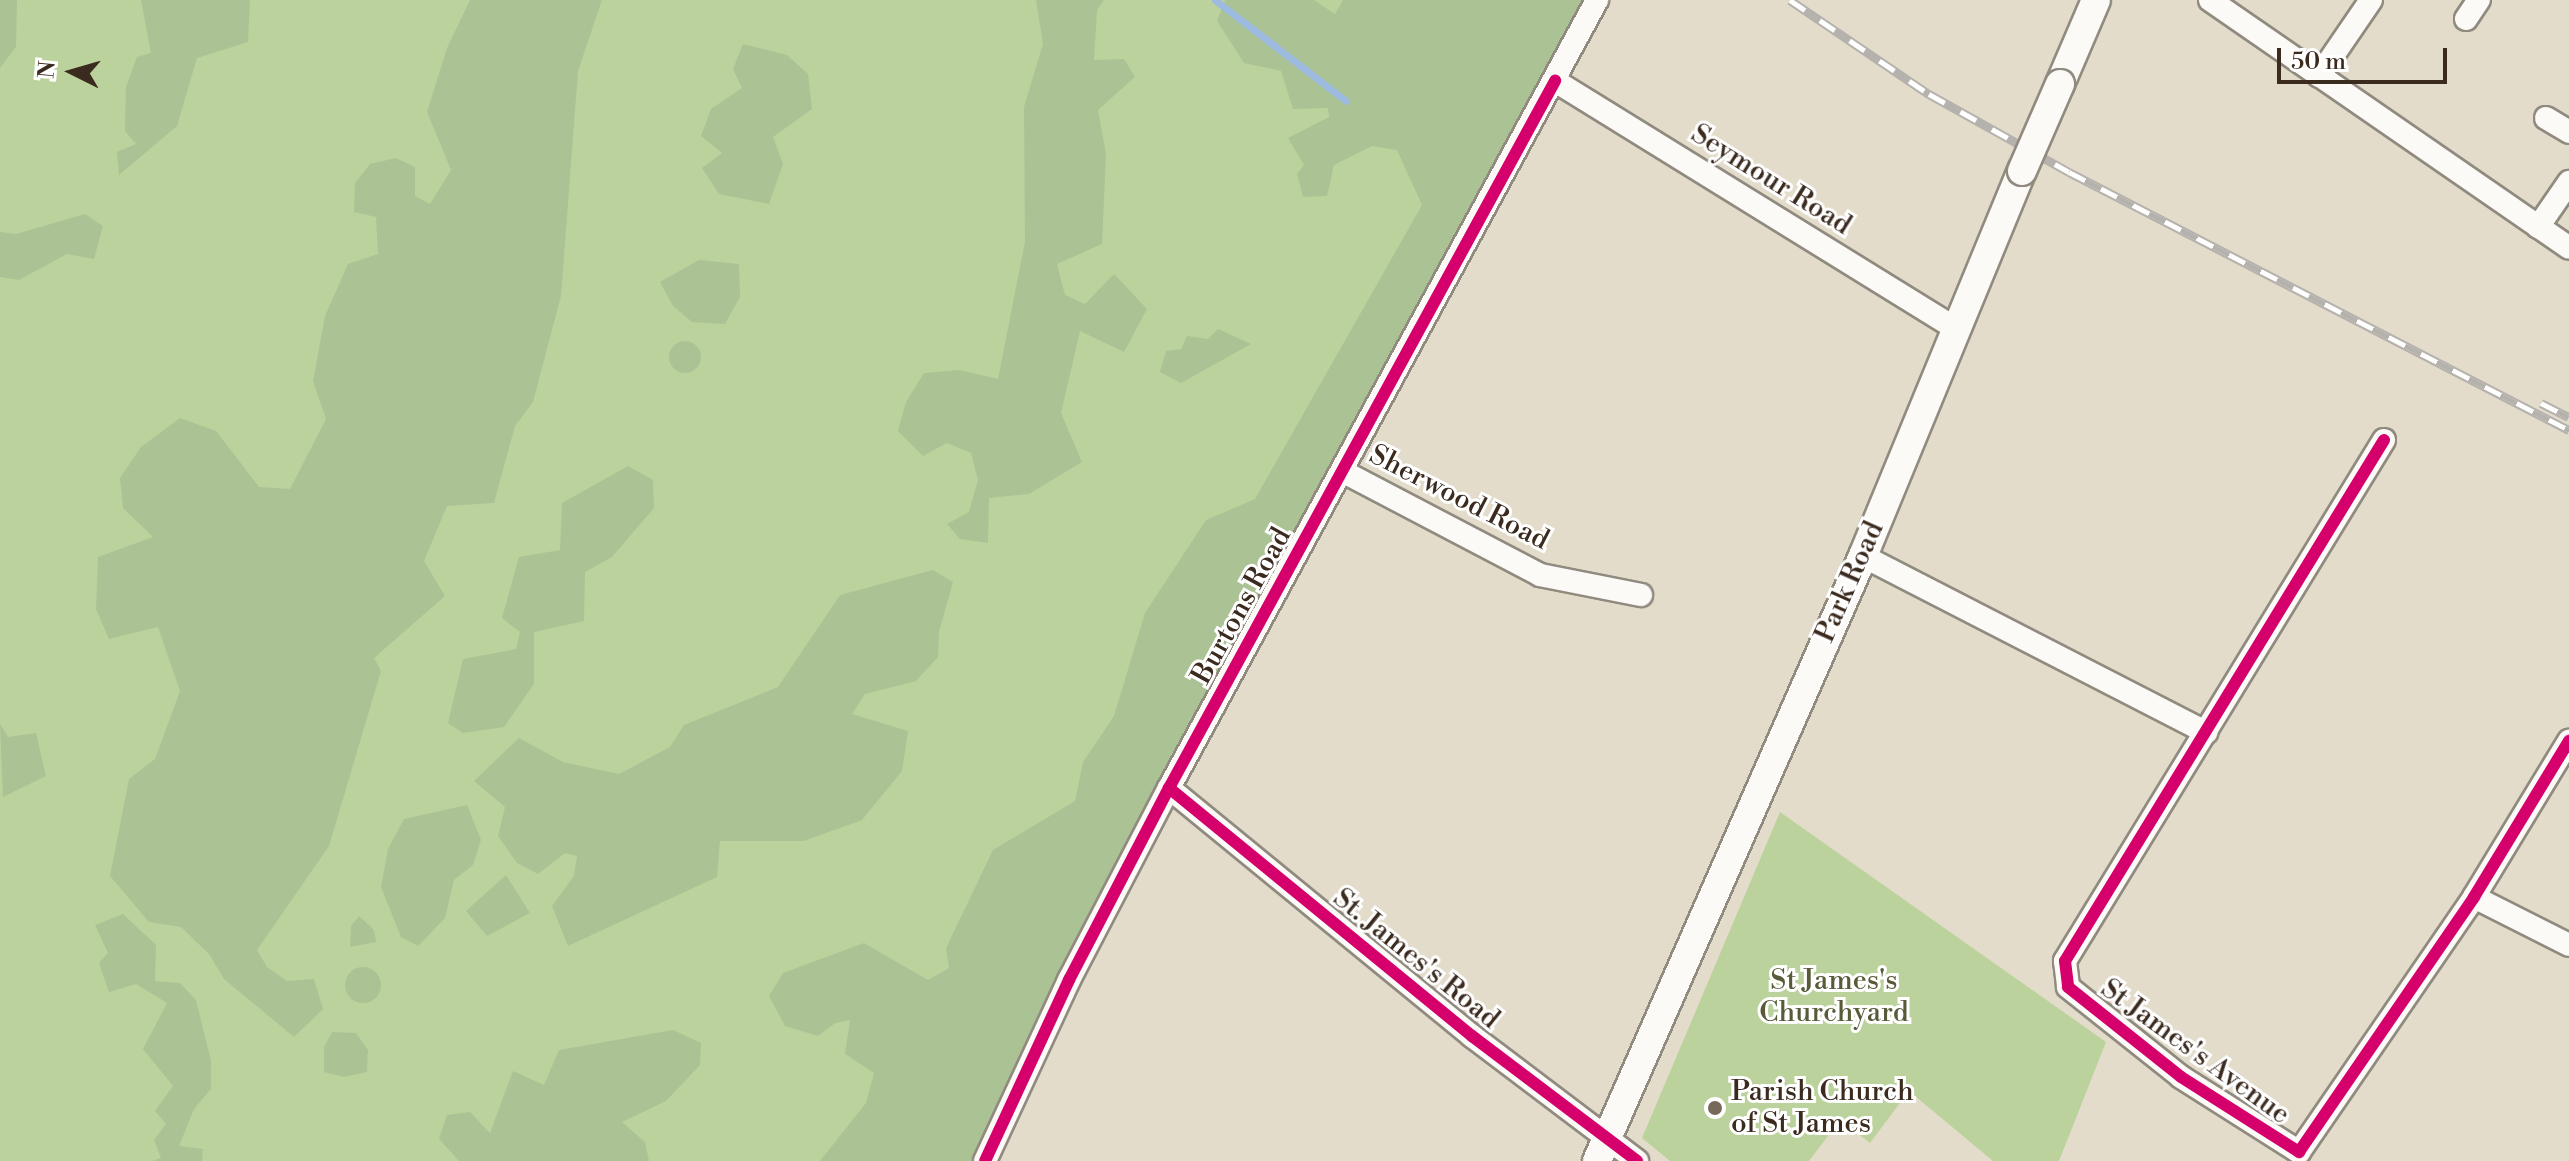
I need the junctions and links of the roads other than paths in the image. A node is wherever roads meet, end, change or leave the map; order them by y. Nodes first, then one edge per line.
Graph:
1 (1597, 0) edge
2 (2096, 0) edge
3 (2210, 0) edge
4 (2371, 0) edge
5 (2319, 76) junction
6 (1555, 81) junction
7 (2546, 118) dead end
8 (2569, 132) edge
9 (2569, 182) edge
10 (2538, 227) junction
11 (2569, 248) edge
12 (1956, 329) junction
13 (2384, 440) dead end
14 (1344, 472) junction
15 (1863, 556) junction
16 (1641, 595) dead end
17 (2206, 732) junction
18 (2569, 741) edge
19 (1169, 788) junction
20 (2474, 897) junction
21 (2569, 945) edge
22 (1602, 1149) edge
23 (988, 1159) edge
24 (1637, 1161) edge

1 - 6 street, Burtons Road
2 - 12 main road, Park Road, bridge
3 - 5 street
4 - 5 street
5 - 10 street
6 - 12 street, Seymour Road
6 - 14 street, Burtons Road
7 - 8 street
9 - 10 street
10 - 11 street
12 - 15 main road, Park Road
13 - 17 street, St James's Avenue
14 - 16 street, Sherwood Road
14 - 19 street, Burtons Road
15 - 17 street
15 - 22 main road, Park Road
17 - 20 street, St James's Avenue
18 - 20 street, St James's Avenue
19 - 22 street, St. James's Road
19 - 23 street, Burtons Road
20 - 21 street
22 - 24 street, St. James's Road

